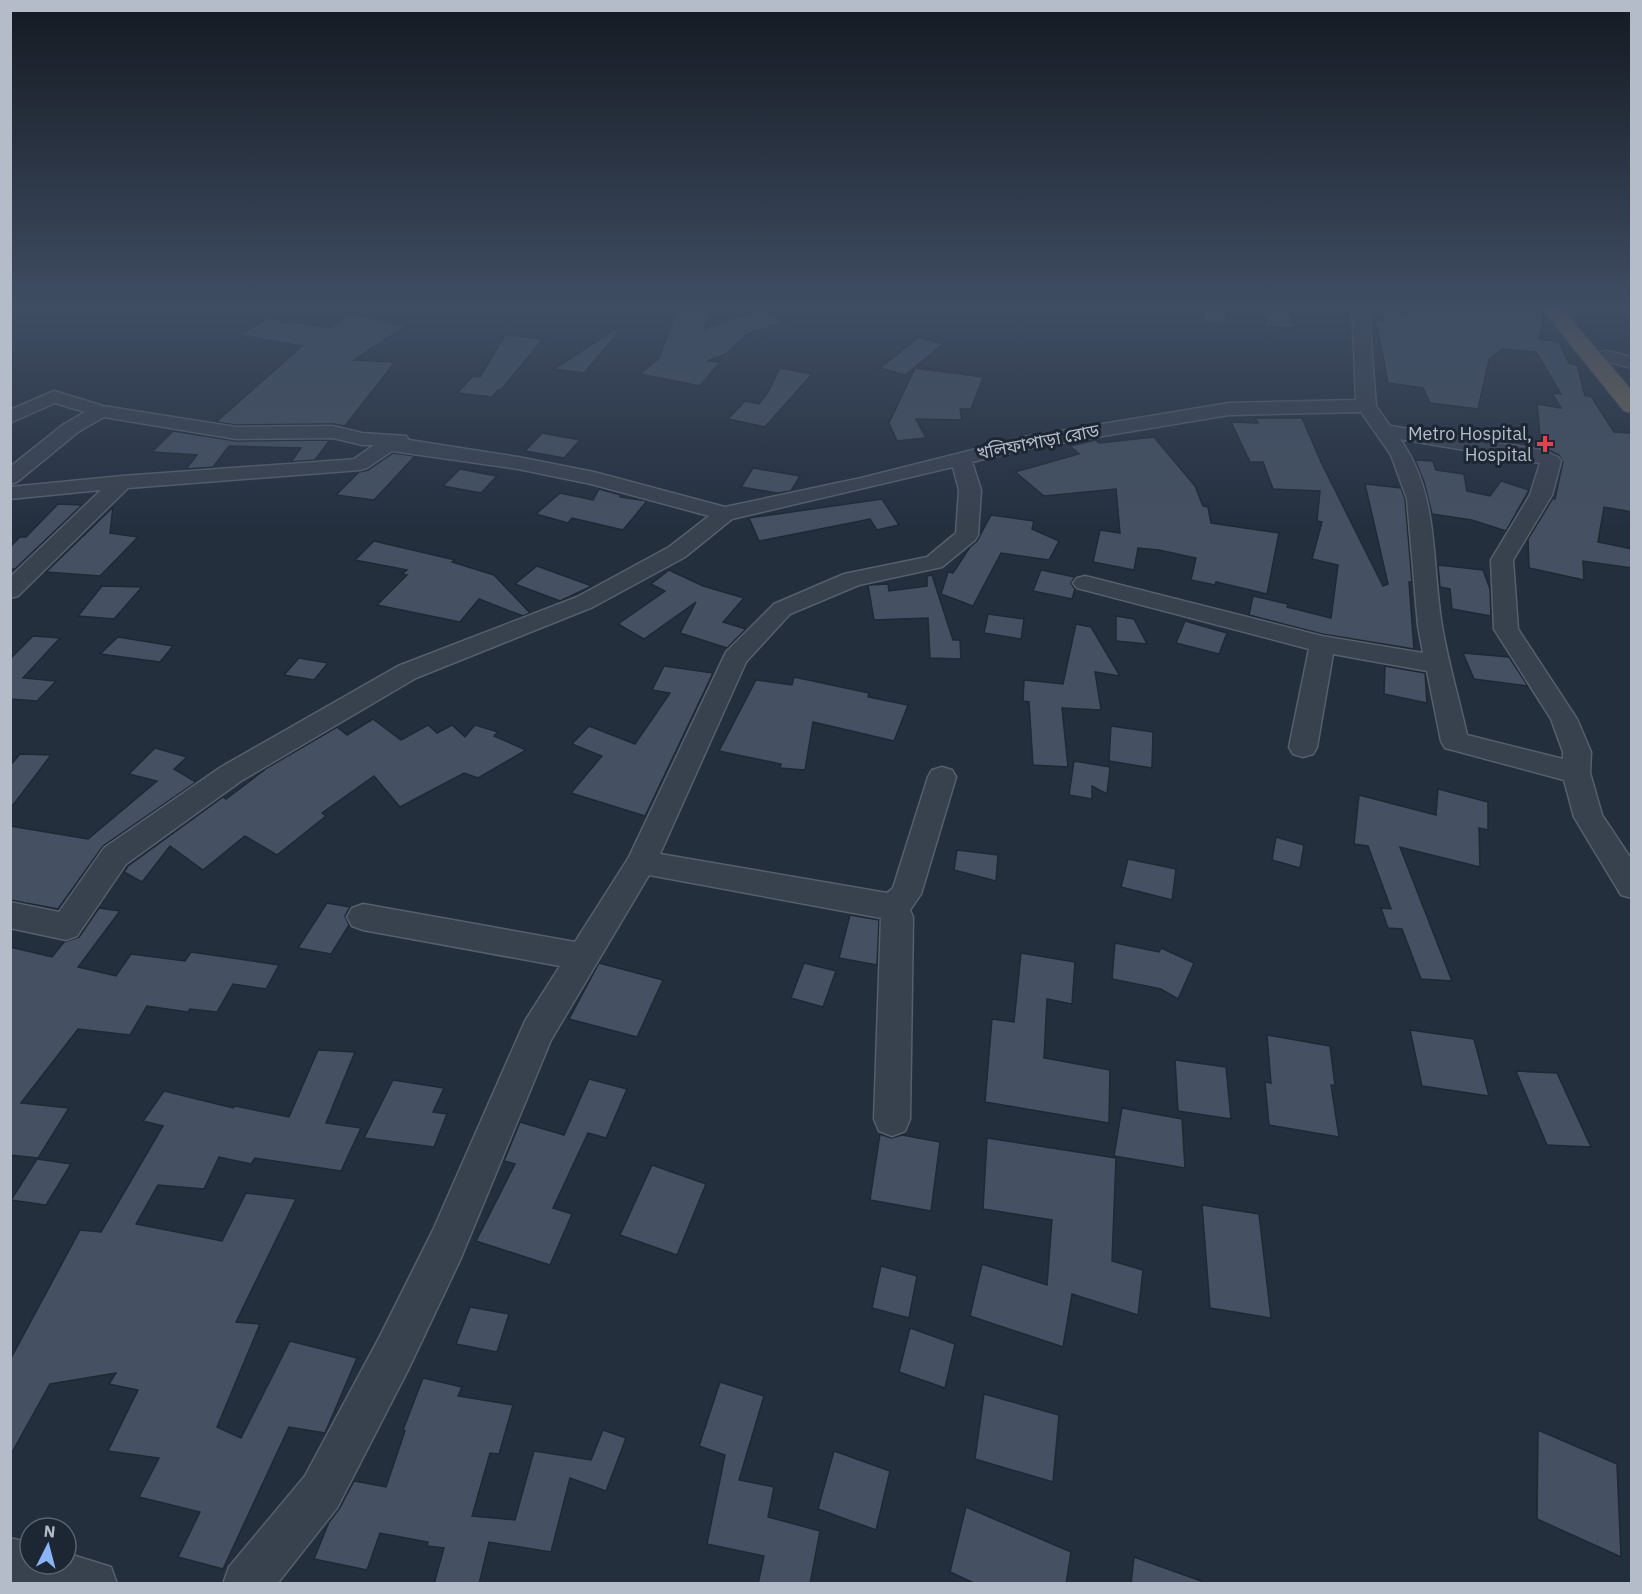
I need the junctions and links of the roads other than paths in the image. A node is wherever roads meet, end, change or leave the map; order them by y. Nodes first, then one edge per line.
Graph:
1 (1364, 378) edge
2 (1609, 378) edge
3 (1366, 406) junction
4 (1632, 406) edge
5 (101, 411) junction
6 (10, 417) edge
7 (1386, 431) junction
8 (410, 446) junction
9 (961, 458) junction
10 (10, 478) edge
11 (122, 482) junction
12 (10, 493) edge
13 (725, 514) junction
14 (1085, 583) dead end
15 (10, 591) edge
16 (1322, 644) junction
17 (1437, 664) junction
18 (1303, 747) dead end
19 (1576, 773) junction
20 (942, 777) dead end
21 (640, 862) junction
22 (1632, 886) edge
23 (893, 908) junction
24 (10, 915) edge
25 (363, 917) dead end
26 (583, 957) junction
27 (892, 1119) dead end
28 (10, 1561) edge
29 (94, 1584) edge
30 (246, 1584) edge

1 - 3 street
2 - 4 highway
3 - 7 street
3 - 9 street, খলিফাপাড়া রোড
5 - 6 street
5 - 8 street
5 - 10 street
7 - 17 street
7 - 19 street
8 - 11 street
8 - 13 street
9 - 13 street, খলিফাপাড়া রোড
9 - 21 street
11 - 12 street
11 - 15 street
13 - 24 street
14 - 16 street
16 - 17 street
16 - 18 street
17 - 19 street
19 - 22 street
20 - 23 street
21 - 23 street
21 - 26 street
23 - 27 street
25 - 26 street
26 - 30 street
28 - 29 street

